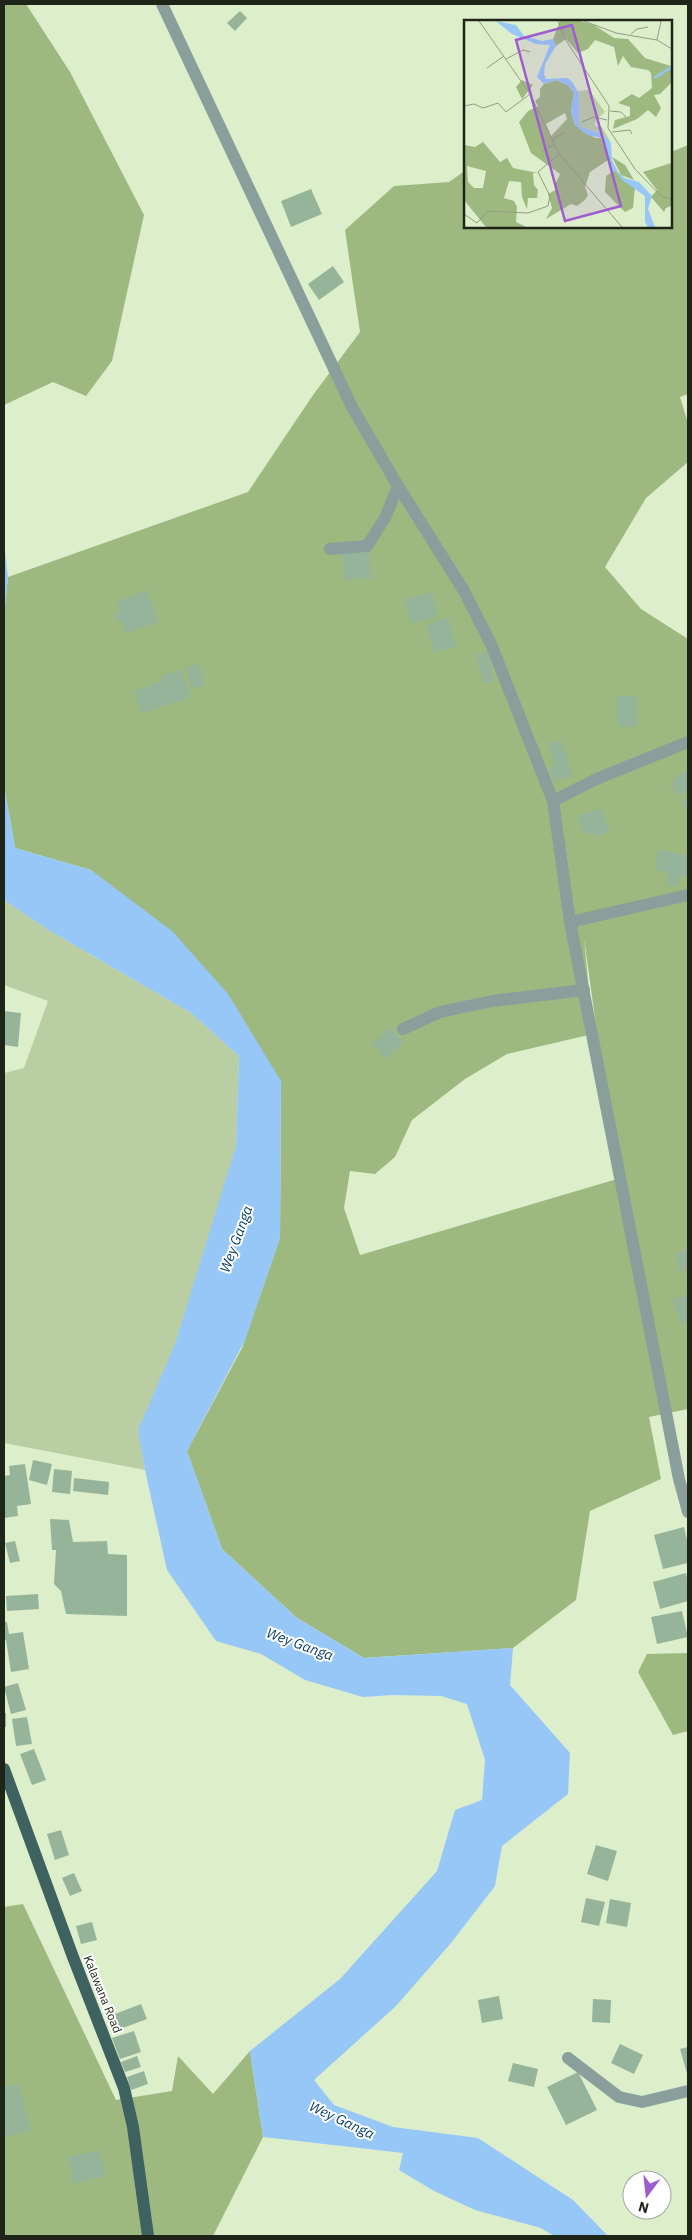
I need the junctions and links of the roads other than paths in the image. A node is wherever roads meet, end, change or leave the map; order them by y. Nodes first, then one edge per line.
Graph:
1 (162, 4) edge
2 (398, 486) junction
3 (330, 549) dead end
4 (688, 742) edge
5 (553, 801) junction
6 (688, 895) edge
7 (570, 922) junction
8 (584, 990) junction
9 (404, 1029) dead end
10 (688, 1512) edge
11 (4, 1769) edge
12 (568, 2058) dead end
13 (688, 2091) edge
14 (148, 2236) edge

1 - 2 street
2 - 3 street
2 - 5 street
4 - 5 street
5 - 7 street
6 - 7 street
7 - 8 street
8 - 9 street
8 - 10 street
11 - 14 main road, Kalawana Road
12 - 13 street

